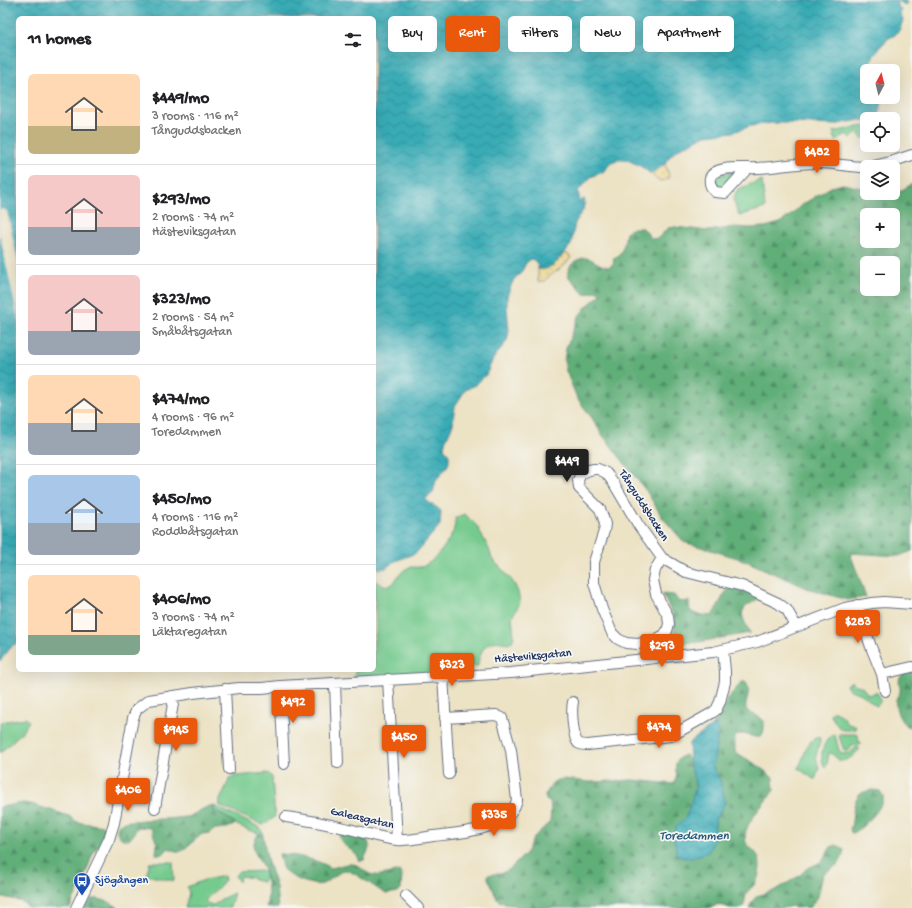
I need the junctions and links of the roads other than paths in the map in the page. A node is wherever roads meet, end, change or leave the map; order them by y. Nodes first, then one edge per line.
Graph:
1 (912, 155) edge
2 (747, 169) dead end
3 (662, 558) junction
4 (912, 604) edge
5 (857, 605) junction
6 (796, 626) junction
7 (723, 650) junction
8 (912, 667) edge
9 (882, 674) junction
10 (443, 676) junction
11 (388, 679) junction
12 (335, 683) junction
13 (280, 686) junction
14 (225, 689) junction
15 (885, 691) dead end
16 (172, 696) junction
17 (573, 702) dead end
18 (445, 718) junction
19 (338, 763) dead end
20 (284, 764) dead end
21 (229, 769) dead end
22 (449, 774) dead end
23 (155, 808) dead end
24 (286, 817) dead end
25 (397, 840) junction
26 (406, 896) dead end
27 (76, 908) edge
28 (418, 908) edge

1 - 2 street
3 - 3 street, Tånguddsbacken
3 - 6 street, Tånguddsbacken
4 - 5 street, Hästeviksgatan
5 - 6 street, Hästeviksgatan
5 - 9 street
6 - 7 street, Hästeviksgatan
7 - 10 street, Hästeviksgatan
7 - 17 street
8 - 9 street
9 - 15 street
10 - 11 street, Hästeviksgatan
10 - 18 street
11 - 12 street, Hästeviksgatan
11 - 25 street
12 - 13 street, Hästeviksgatan
12 - 19 street
13 - 14 street, Hästeviksgatan
13 - 20 street
14 - 16 street, Hästeviksgatan
14 - 21 street
16 - 23 street
16 - 27 street, Hästeviksgatan
18 - 22 street
18 - 25 street, Galeasgatan
24 - 25 street, Galeasgatan
26 - 28 street

